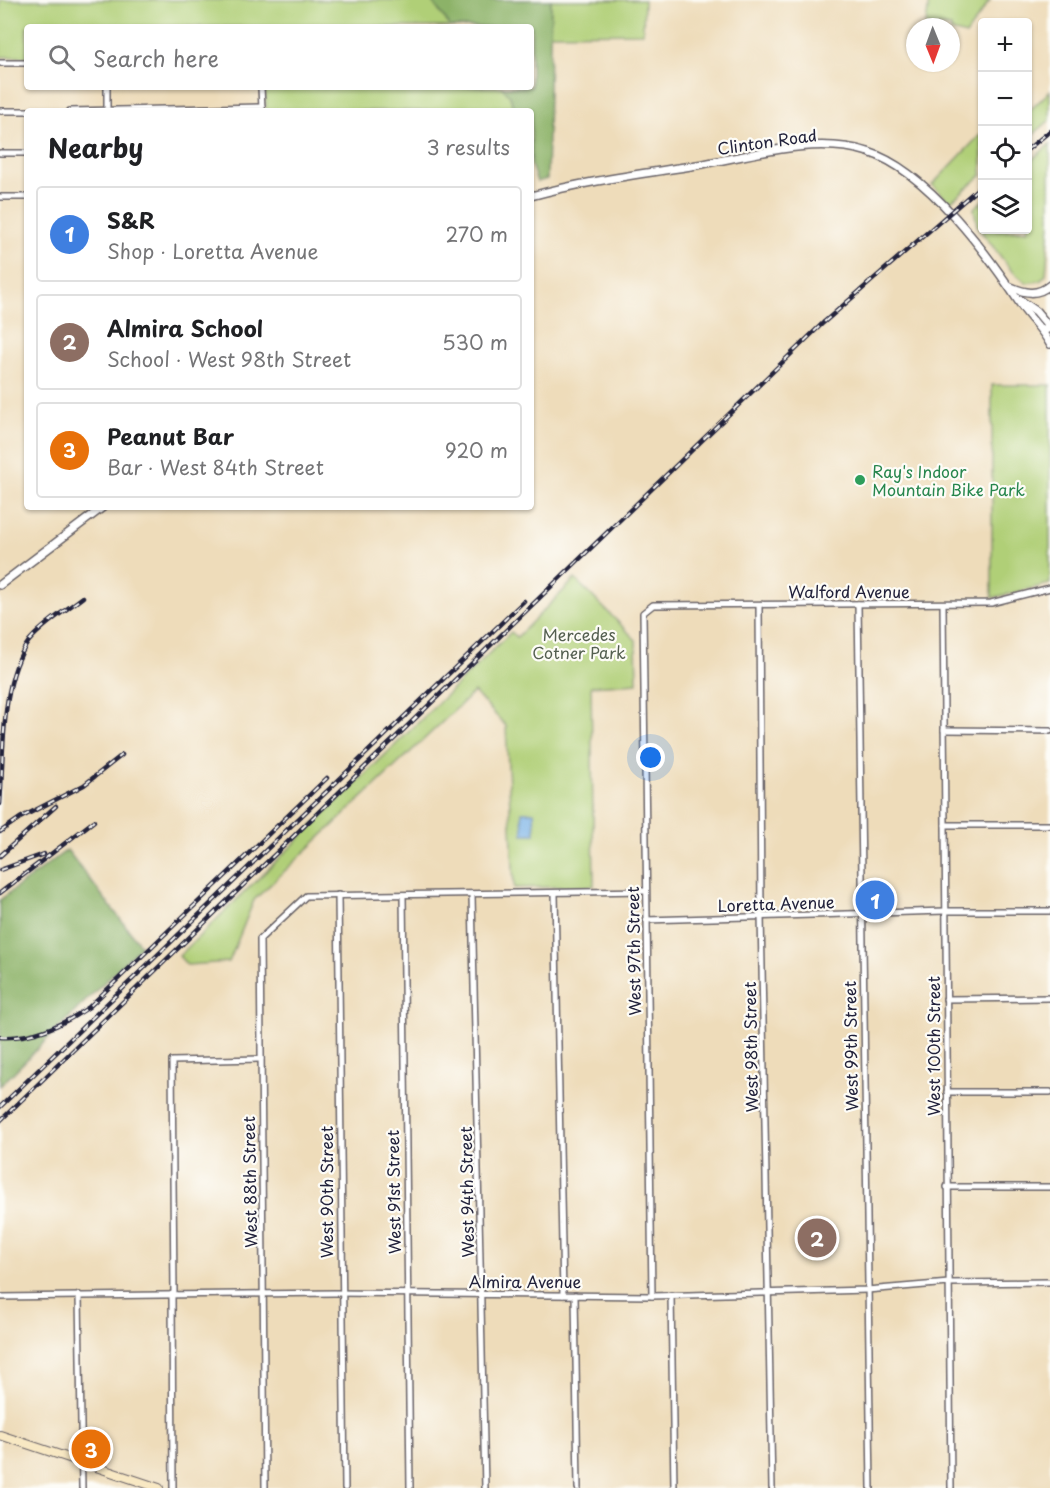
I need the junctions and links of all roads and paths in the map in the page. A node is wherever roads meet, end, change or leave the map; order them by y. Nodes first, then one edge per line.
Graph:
1 (0, 63) edge
2 (24, 63) edge
3 (107, 90) edge
4 (261, 90) edge
5 (107, 108) edge
6 (262, 108) edge
7 (0, 111) edge
8 (24, 111) edge
9 (0, 153) edge
10 (24, 153) edge
11 (534, 195) edge
12 (0, 197) edge
13 (24, 197) edge
14 (1050, 285) edge
15 (1010, 287) junction
16 (1047, 329) edge
17 (1050, 344) edge
18 (91, 510) edge
19 (99, 510) edge
20 (91, 516) junction
21 (0, 585) edge
22 (1050, 588) edge
23 (858, 604) junction
24 (943, 604) junction
25 (759, 605) junction
26 (646, 608) joint
27 (944, 730) junction
28 (1050, 731) edge
29 (945, 825) junction
30 (1050, 825) edge
31 (646, 891) junction
32 (555, 892) junction
33 (338, 895) junction
34 (403, 895) junction
35 (472, 895) junction
36 (945, 911) junction
37 (1050, 911) edge
38 (862, 914) junction
39 (761, 915) junction
40 (646, 920) junction
41 (1050, 998) edge
42 (946, 999) junction
43 (261, 1059) junction
44 (947, 1092) junction
45 (1050, 1092) edge
46 (947, 1187) junction
47 (1050, 1187) edge
48 (1050, 1282) edge
49 (949, 1283) junction
50 (867, 1290) junction
51 (340, 1293) junction
52 (768, 1293) junction
53 (173, 1294) junction
54 (263, 1294) junction
55 (407, 1294) junction
56 (481, 1294) junction
57 (79, 1295) junction
58 (563, 1295) junction
59 (575, 1295) junction
60 (671, 1295) junction
61 (652, 1296) junction
62 (0, 1297) edge
63 (0, 1435) edge
64 (81, 1462) junction
65 (82, 1488) edge
66 (159, 1488) edge
67 (173, 1488) edge
68 (266, 1488) edge
69 (345, 1488) edge
70 (410, 1488) edge
71 (485, 1488) edge
72 (578, 1488) edge
73 (674, 1488) edge
74 (772, 1488) edge
75 (871, 1488) edge
76 (951, 1488) edge

1 - 2 street
3 - 5 street
4 - 6 street
7 - 8 street
9 - 10 street
11 - 15 street, Clinton Road
12 - 13 street
14 - 15 street
15 - 16 street, Clinton Road
16 - 17 street, Clinton Road
18 - 20 street
19 - 20 street
20 - 21 street
22 - 24 street, Walford Avenue
23 - 24 street, Walford Avenue
23 - 25 street, Walford Avenue
23 - 38 street, West 99th Street
24 - 27 street, West 100th Street
25 - 26 street, Walford Avenue
25 - 39 street, West 98th Street
26 - 31 street, West 97th Street
27 - 28 street
27 - 29 street, West 100th Street
29 - 30 street
29 - 36 street, West 100th Street
31 - 32 street
31 - 40 street, West 97th Street
32 - 35 street
32 - 58 street
33 - 34 street
33 - 43 street, West 88th Street
33 - 51 street, West 90th Street
34 - 35 street
34 - 55 street, West 91st Street
35 - 56 street, West 94th Street
36 - 37 street, Loretta Avenue
36 - 38 street, Loretta Avenue
36 - 42 street, West 100th Street
38 - 39 street, Loretta Avenue
38 - 50 street, West 99th Street
39 - 40 street, Loretta Avenue
39 - 52 street, West 98th Street
40 - 61 street, West 97th Street
41 - 42 street
42 - 44 street, West 100th Street
43 - 53 street
43 - 54 street, West 88th Street
44 - 45 street
44 - 46 street, West 100th Street
46 - 47 street
46 - 49 street, West 100th Street
48 - 49 street, Almira Avenue
49 - 50 street, Almira Avenue
49 - 76 street, West 100th Street
50 - 52 street, Almira Avenue
50 - 75 street, West 99th Street
51 - 54 street, Almira Avenue
51 - 55 street, Almira Avenue
51 - 69 street, West 90th Street
52 - 60 street, Almira Avenue
52 - 74 street, West 98th Street
53 - 54 street, Almira Avenue
53 - 57 street, Almira Avenue
53 - 67 street
54 - 68 street, West 88th Street
55 - 56 street, Almira Avenue
55 - 70 street, West 91st Street
56 - 58 street, Almira Avenue
56 - 71 street, West 94th Street
57 - 62 street, Almira Avenue
57 - 64 street
58 - 59 street, Almira Avenue
59 - 61 street, Almira Avenue
59 - 72 street
60 - 61 street, Almira Avenue
60 - 73 street
63 - 64 main road
64 - 65 street
64 - 66 main road

